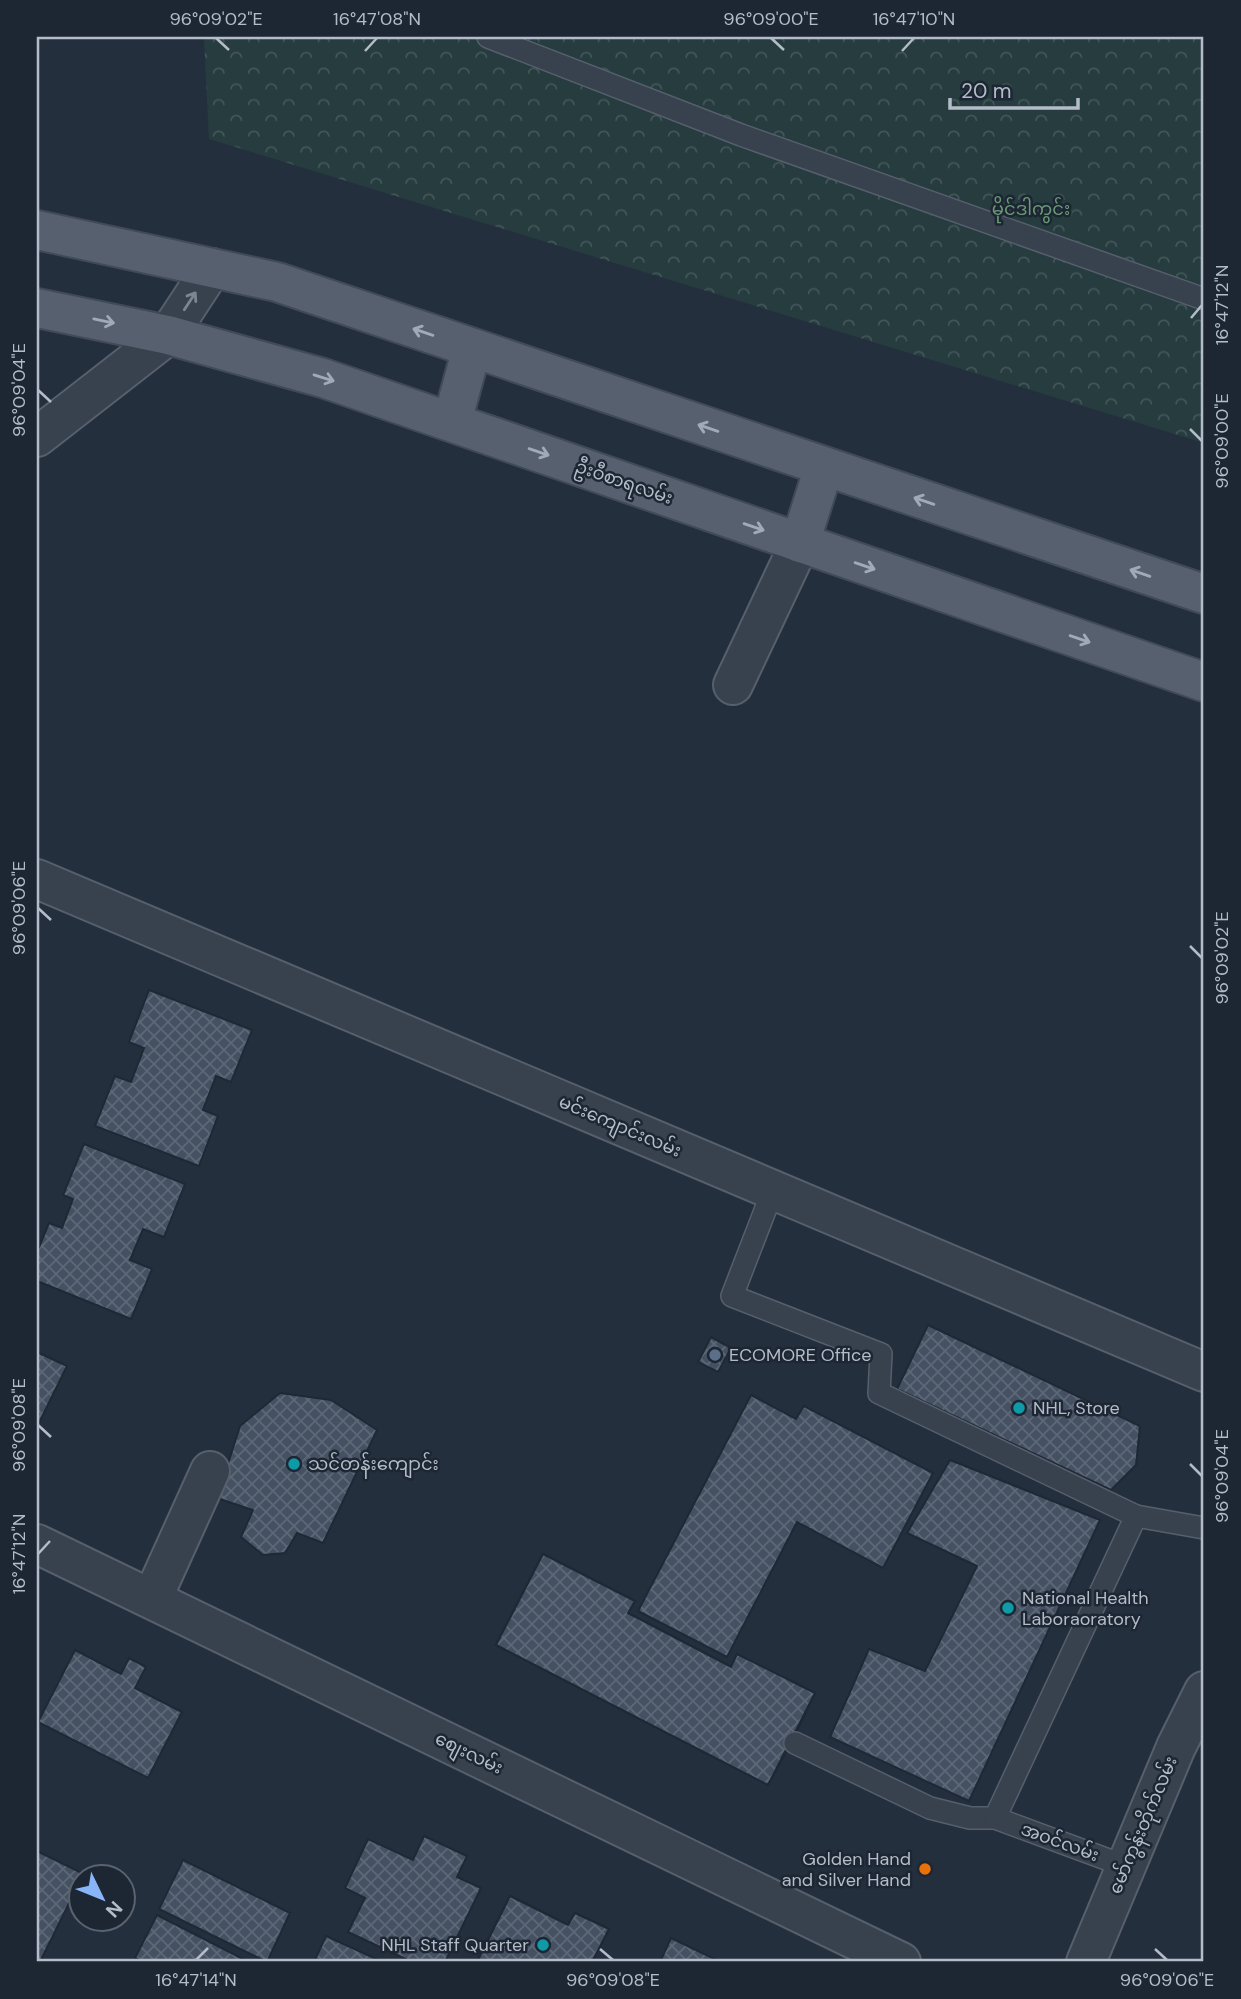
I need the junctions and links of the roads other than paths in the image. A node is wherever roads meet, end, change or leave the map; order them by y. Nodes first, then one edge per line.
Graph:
1 (488, 37) edge
2 (37, 230) edge
3 (212, 268) junction
4 (1204, 299) edge
5 (37, 308) edge
6 (168, 335) junction
7 (472, 348) junction
8 (452, 422) junction
9 (37, 437) edge
10 (824, 467) junction
11 (800, 544) junction
12 (1204, 594) edge
13 (1204, 682) edge
14 (733, 685) dead end
15 (37, 879) edge
16 (773, 1190) junction
17 (1204, 1372) edge
18 (210, 1471) dead end
19 (1136, 1516) junction
20 (1204, 1528) edge
21 (37, 1544) edge
22 (152, 1600) junction
23 (1204, 1691) edge
24 (795, 1743) dead end
25 (995, 1818) junction
26 (1125, 1866) junction
27 (901, 1962) edge
28 (1086, 1962) edge

1 - 4 lane
2 - 3 main road
6 -> 3 street
7 -> 3 main road
5 -> 6 main road, ဦးဝီစာရလမ်း
6 -> 8 main road, ဦးဝီစာရလမ်း
6 - 9 street
7 - 8 main road
10 -> 7 main road
8 -> 11 main road, ဦးဝီစာရလမ်း
10 - 11 main road
12 -> 10 main road
11 -> 13 main road, ဦးဝီစာရလမ်း
11 - 14 street
15 - 16 street, မင်းကျောင်းလမ်း
16 - 17 street, မင်းကျောင်းလမ်း
16 - 19 lane
18 - 22 street
19 - 20 lane
19 - 25 lane
21 - 22 street, စျေးလမ်း
22 - 27 street, စျေးလမ်း
23 - 26 street, မော်ကွန်းတိုက်လမ်း
24 - 25 lane, အ၀င်လမ်း
25 - 26 lane, အ၀င်လမ်း
26 - 28 street, မော်ကွန်းတိုက်လမ်း

